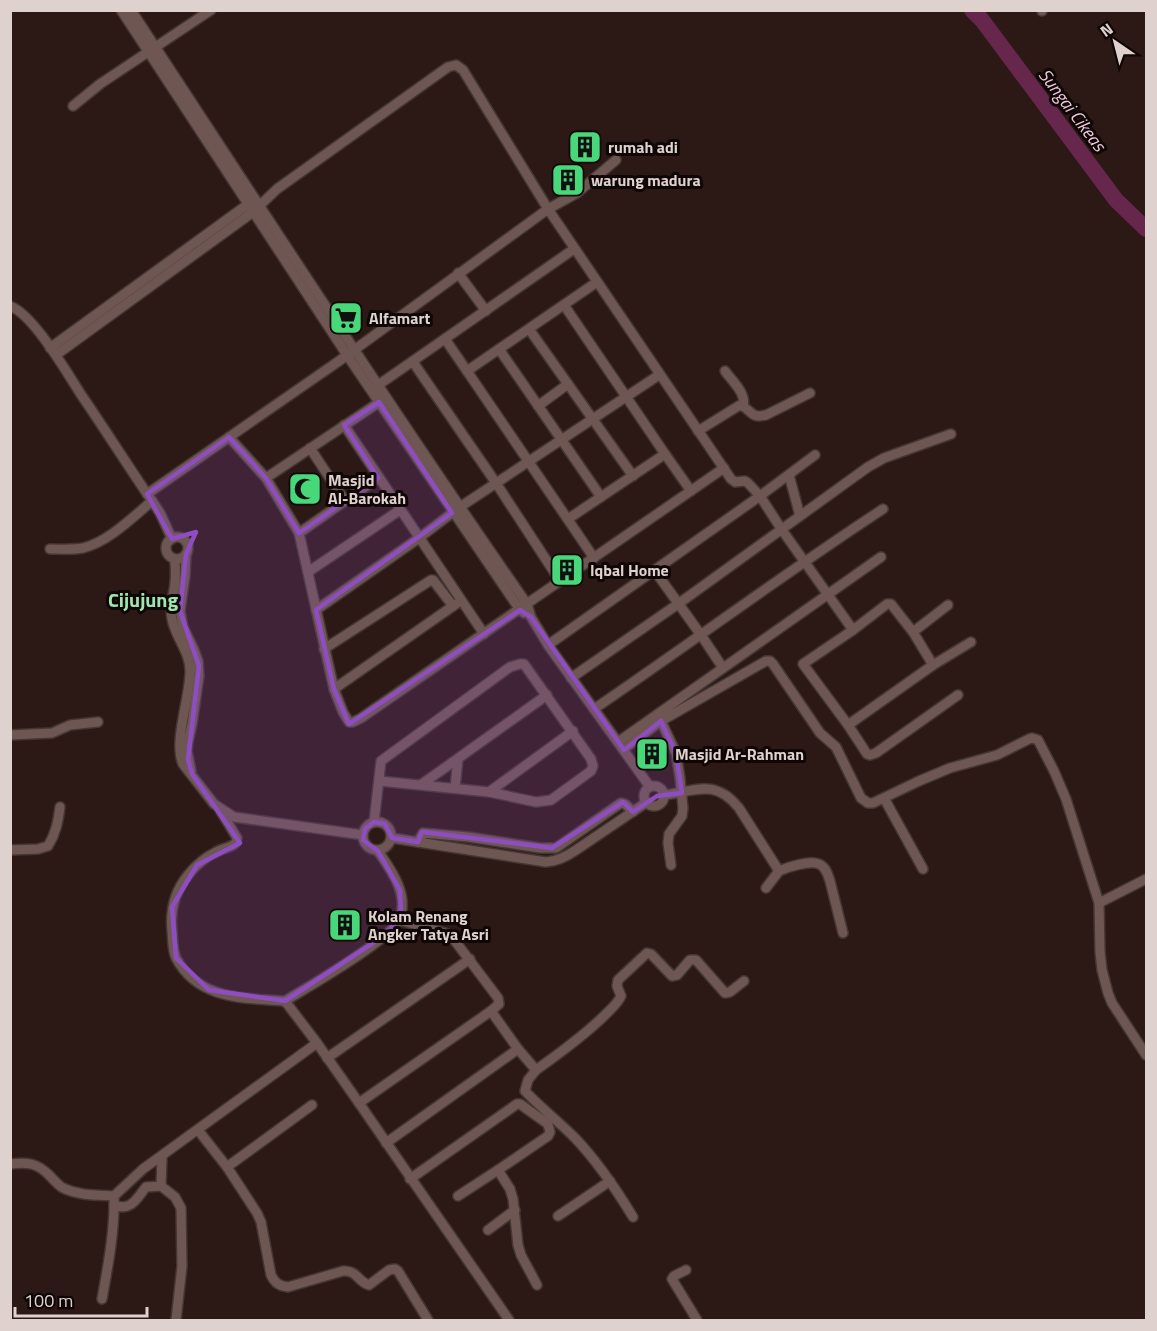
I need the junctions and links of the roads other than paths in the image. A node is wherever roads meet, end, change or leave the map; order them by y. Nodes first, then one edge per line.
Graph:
1 (121, 10) edge
2 (131, 10) edge
3 (211, 10) edge
4 (152, 51) junction
5 (73, 106) dead end
6 (616, 160) dead end
7 (253, 206) junction
8 (548, 209) junction
9 (574, 249) junction
10 (458, 273) junction
11 (597, 282) junction
12 (564, 305) junction
13 (10, 306) edge
14 (486, 310) junction
15 (529, 329) junction
16 (445, 339) junction
17 (499, 349) junction
18 (53, 352) junction
19 (350, 353) junction
20 (413, 362) junction
21 (467, 371) junction
22 (725, 371) dead end
23 (659, 375) junction
24 (568, 384) junction
25 (375, 388) junction
26 (810, 393) dead end
27 (627, 396) junction
28 (382, 400) junction
29 (538, 406) junction
30 (743, 406) junction
31 (592, 419) junction
32 (344, 425) junction
33 (698, 431) junction
34 (951, 434) dead end
35 (229, 437) junction
36 (562, 439) junction
37 (310, 448) junction
38 (665, 454) junction
39 (815, 455) dead end
40 (529, 461) junction
41 (724, 468) junction
42 (789, 475) junction
43 (633, 476) junction
44 (266, 478) junction
45 (378, 478) junction
46 (496, 483) junction
47 (691, 491) junction
48 (760, 496) junction
49 (601, 497) junction
50 (150, 498) junction
51 (345, 501) junction
52 (883, 508) dead end
53 (400, 510) junction
54 (456, 510) junction
55 (800, 516) junction
56 (568, 519) junction
57 (782, 530) junction
58 (299, 532) junction
59 (419, 538) junction
60 (172, 539) junction
61 (50, 549) dead end
62 (186, 554) junction
63 (881, 557) dead end
64 (594, 558) junction
65 (175, 559) junction
66 (804, 561) junction
67 (655, 571) junction
68 (308, 572) junction
69 (560, 581) junction
70 (828, 595) junction
71 (457, 603) junction
72 (678, 604) junction
73 (948, 605) dead end
74 (524, 607) junction
75 (316, 610) junction
76 (853, 630) junction
77 (913, 632) junction
78 (484, 634) junction
79 (701, 635) junction
80 (971, 642) dead end
81 (548, 645) junction
82 (324, 649) junction
83 (933, 665) junction
84 (723, 668) junction
85 (571, 678) junction
86 (334, 689) junction
87 (547, 695) junction
88 (958, 695) dead end
89 (594, 709) junction
90 (661, 721) junction
91 (98, 722) dead end
92 (848, 724) junction
93 (573, 731) junction
94 (10, 735) edge
95 (621, 746) junction
96 (458, 759) junction
97 (192, 774) junction
98 (379, 781) junction
99 (422, 784) junction
100 (650, 787) junction
101 (455, 788) junction
102 (489, 792) junction
103 (682, 793) junction
104 (664, 795) junction
105 (884, 798) junction
106 (647, 802) junction
107 (60, 807) dead end
108 (219, 808) junction
109 (633, 812) junction
110 (374, 822) junction
111 (363, 835) junction
112 (468, 837) junction
113 (392, 838) junction
114 (569, 839) junction
115 (418, 842) junction
116 (512, 844) junction
117 (10, 850) edge
118 (467, 850) junction
119 (576, 850) junction
120 (378, 851) junction
121 (511, 856) junction
122 (671, 865) dead end
123 (922, 868) dead end
124 (779, 871) junction
125 (1146, 880) edge
126 (765, 888) dead end
127 (1099, 903) junction
128 (399, 920) junction
129 (843, 933) dead end
130 (470, 959) junction
131 (744, 981) dead end
132 (285, 1001) junction
133 (491, 1011) junction
134 (317, 1043) junction
135 (518, 1049) junction
136 (1146, 1054) edge
137 (327, 1058) junction
138 (536, 1070) junction
139 (359, 1103) junction
140 (312, 1105) dead end
141 (198, 1130) junction
142 (386, 1143) junction
143 (162, 1157) junction
144 (10, 1164) edge
145 (227, 1167) junction
146 (498, 1170) junction
147 (410, 1179) junction
148 (610, 1181) junction
149 (161, 1186) junction
150 (458, 1196) dead end
151 (114, 1201) junction
152 (515, 1210) junction
153 (558, 1216) dead end
154 (633, 1217) dead end
155 (488, 1230) dead end
156 (686, 1270) dead end
157 (537, 1285) dead end
158 (102, 1299) dead end
159 (176, 1320) edge
160 (428, 1320) edge
161 (508, 1320) edge
162 (697, 1320) edge

1 - 4 street
2 - 4 street
3 - 4 street
4 - 5 street
4 - 7 street
6 - 8 street
7 - 8 street
7 - 18 street
7 - 19 street
8 - 9 street
8 - 10 street
9 - 11 street
9 - 14 street
10 - 14 street
10 - 19 street
11 - 12 street
11 - 23 street
12 - 15 street
12 - 27 street
13 - 18 street
14 - 16 street
15 - 17 street
15 - 24 street
16 - 20 street
16 - 21 street
17 - 21 street
17 - 29 street
18 - 50 street
19 - 25 street
19 - 35 street
20 - 25 street
20 - 46 street
21 - 40 street
22 - 30 street
23 - 27 street
23 - 33 street
24 - 29 street
24 - 31 street
25 - 28 street
26 - 30 street
27 - 31 street
27 - 38 street
28 - 32 street
28 - 54 street
29 - 36 street
30 - 33 street
31 - 36 street
31 - 43 street
32 - 37 street
32 - 45 street
33 - 41 street
34 - 55 street
35 - 44 street
35 - 50 street
36 - 40 street
36 - 49 street
37 - 44 street
37 - 51 street
38 - 43 street
38 - 47 street
39 - 42 street
40 - 46 street
40 - 56 street
41 - 47 street
41 - 48 street
42 - 48 street
42 - 55 street
43 - 49 street
44 - 58 street
45 - 51 street
45 - 53 street
46 - 54 street
46 - 69 street
47 - 64 street
48 - 57 street
48 - 67 street
49 - 56 street
50 - 60 street
50 - 61 street
51 - 58 street
52 - 66 street
53 - 59 street
53 - 68 street
54 - 59 street
54 - 74 street
55 - 57 street
56 - 64 street
57 - 66 street
57 - 72 street
58 - 68 street
59 - 71 street
59 - 75 street
60 - 62 street
60 - 65 street
62 - 65 street
62 - 97 street
63 - 70 street
64 - 69 street
65 - 97 street
66 - 70 street
66 - 79 street
67 - 72 street
67 - 81 street
68 - 75 street
69 - 74 street
70 - 76 street
70 - 84 street
71 - 78 street
71 - 82 street
71 - 86 street
72 - 79 street
72 - 85 street
73 - 77 street
74 - 78 street
74 - 81 street
75 - 82 street
76 - 77 street
76 - 92 street
77 - 83 street
78 - 86 street
79 - 84 street
79 - 89 street
80 - 83 street
81 - 85 street
82 - 86 street
83 - 92 street
84 - 95 street
85 - 89 street
87 - 93 street
87 - 96 street
87 - 98 street
88 - 92 street
89 - 95 street
90 - 95 street
90 - 103 street
90 - 105 street
91 - 94 street
93 - 102 street
93 - 102 street
95 - 100 street
96 - 99 street
96 - 101 street
97 - 108 street
98 - 99 street
98 - 110 street
99 - 101 street
100 - 104 street
100 - 106 street
101 - 102 street
103 - 104 street
103 - 122 street
103 - 124 street
104 - 106 street
105 - 123 street
105 - 127 street
106 - 109 street
107 - 117 street
108 - 111 street
108 - 132 street
109 - 114 street
109 - 119 street
110 - 111 street
110 - 113 street
111 - 120 street
112 - 115 street
112 - 116 street
112 - 118 street
113 - 115 street
113 - 120 street
114 - 116 street
114 - 119 street
115 - 118 street
116 - 121 street
118 - 121 street
119 - 121 street
120 - 128 street
124 - 126 street
124 - 129 street
125 - 127 street
127 - 136 street
128 - 130 street
128 - 132 street
130 - 133 street
130 - 137 street
131 - 138 street
132 - 134 street
133 - 135 street
133 - 139 street
134 - 137 street
134 - 141 street
135 - 138 street
135 - 142 street
137 - 139 street
138 - 148 street
139 - 142 street
140 - 145 street
141 - 143 street
141 - 145 street
142 - 147 street
143 - 149 street
143 - 151 street
144 - 151 street
145 - 160 street
146 - 147 street
146 - 150 street
146 - 152 street
147 - 161 street
148 - 153 street
148 - 154 street
149 - 151 street
149 - 159 street
151 - 158 street
152 - 155 street
152 - 157 street
156 - 162 street

